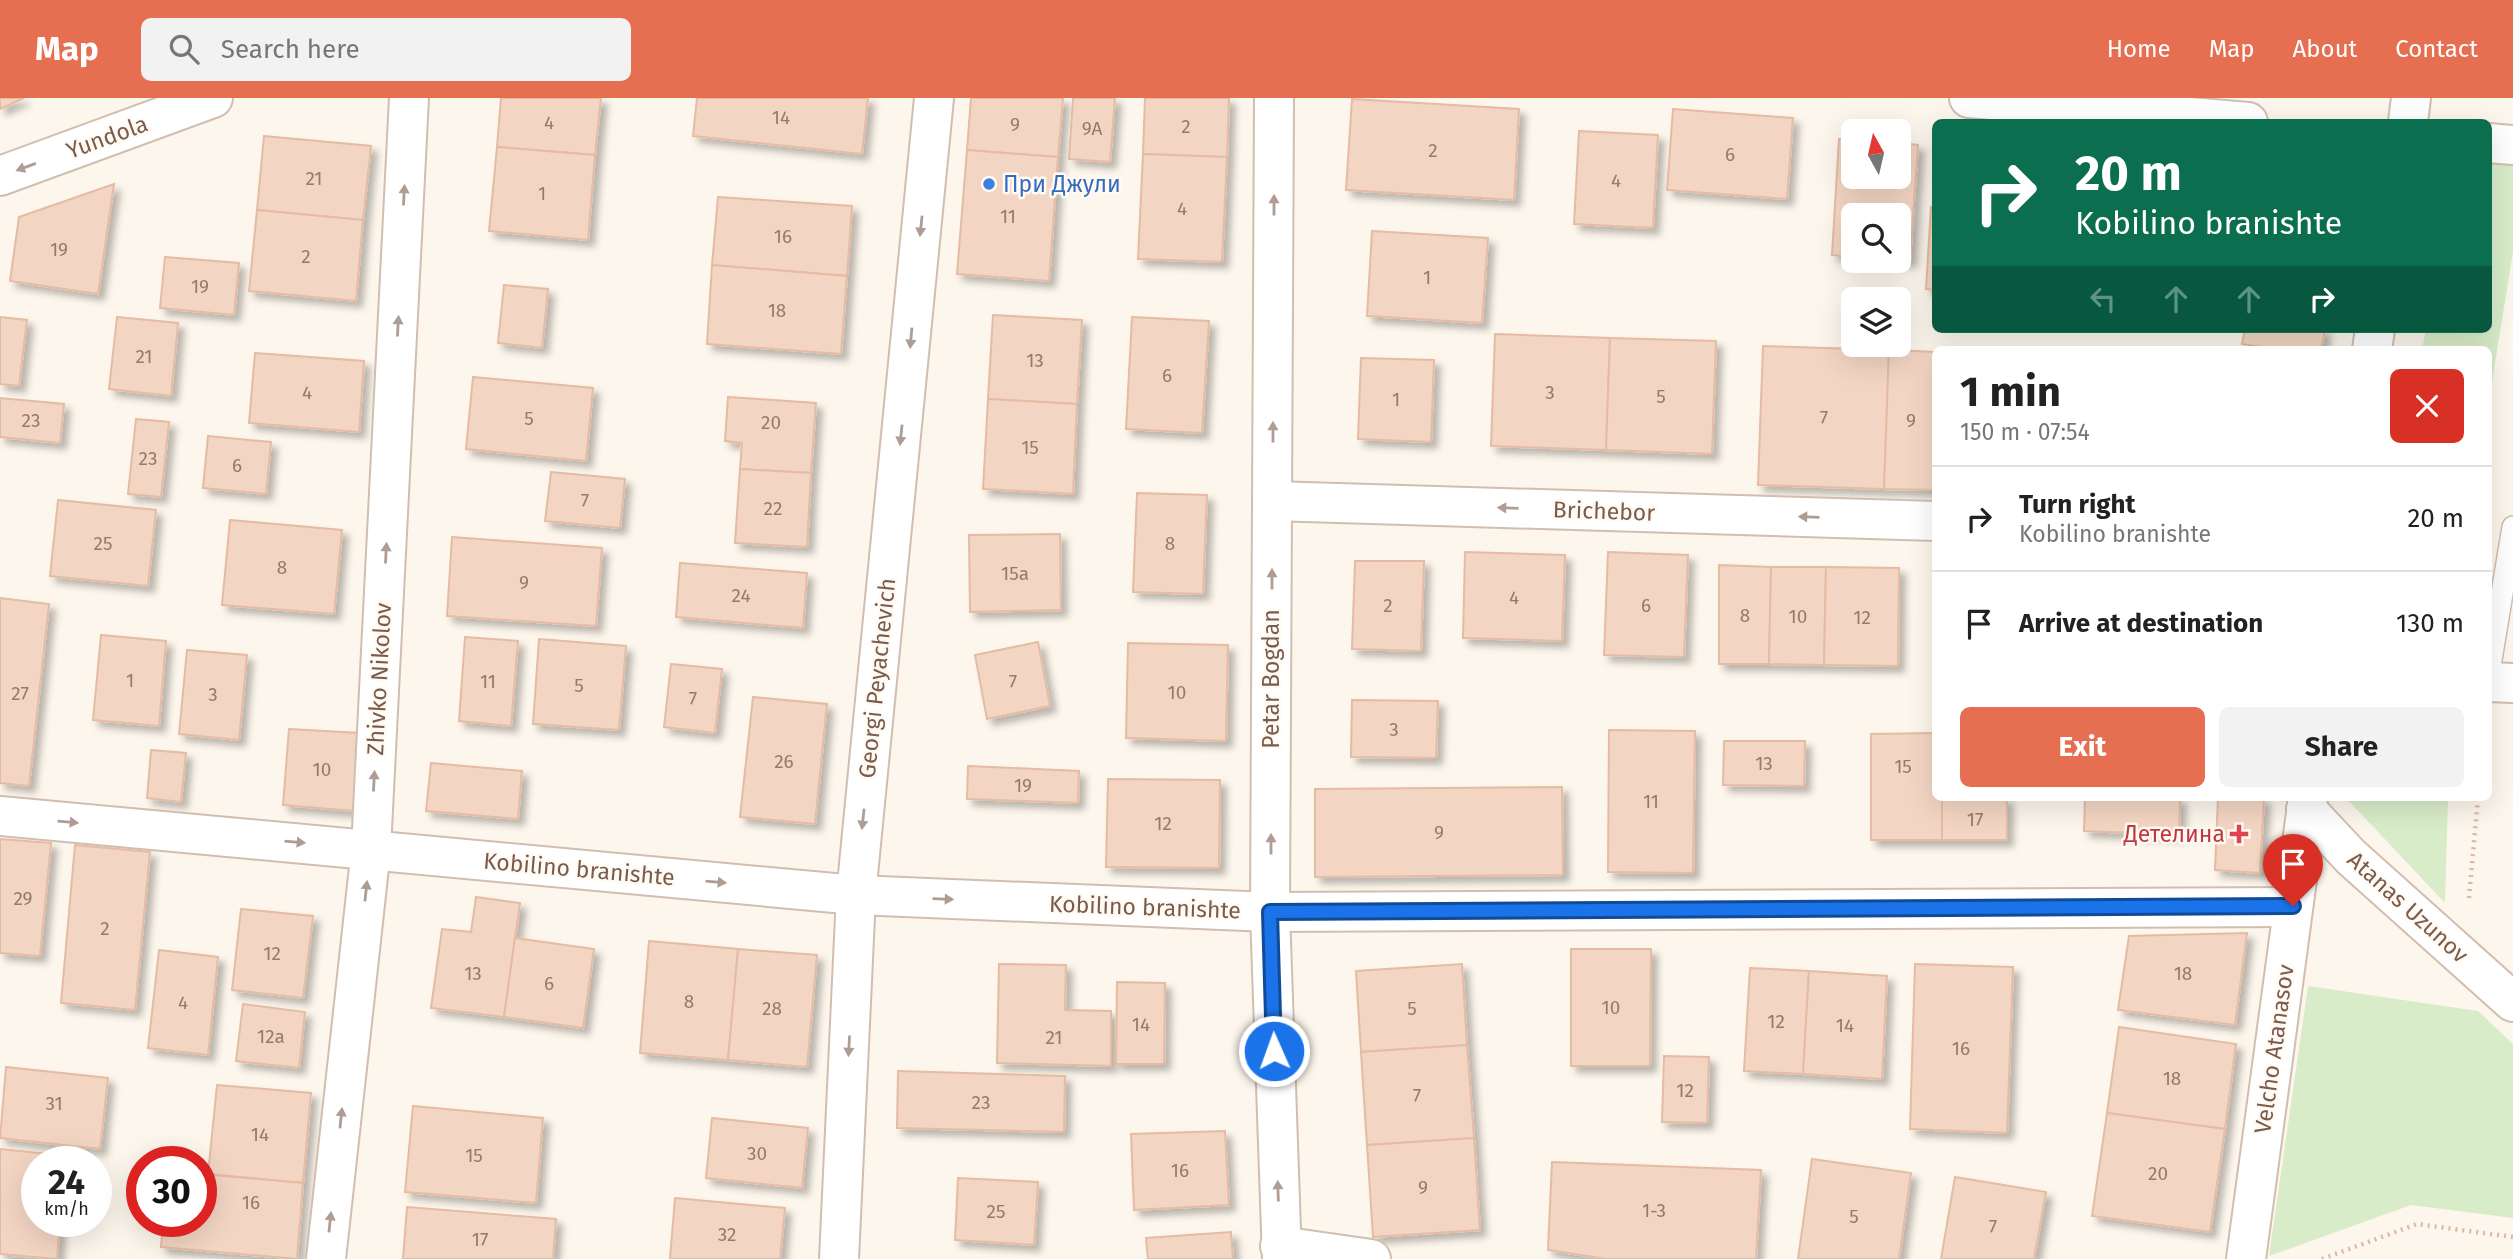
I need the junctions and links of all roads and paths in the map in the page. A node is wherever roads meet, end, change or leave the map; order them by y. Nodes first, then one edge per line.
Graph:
1 (213, 98) edge
2 (409, 98) edge
3 (934, 98) edge
4 (1274, 98) edge
5 (1969, 98) edge
6 (2412, 98) edge
7 (2213, 119) edge
8 (2408, 119) edge
9 (2492, 143) edge
10 (2513, 145) edge
11 (0, 176) edge
12 (1272, 501) junction
13 (1932, 521) edge
14 (2513, 527) edge
15 (2492, 656) edge
16 (2492, 680) edge
17 (2513, 683) edge
18 (2478, 801) edge
19 (2307, 803) edge
20 (0, 817) edge
21 (371, 849) junction
22 (856, 895) junction
23 (2293, 906) junction
24 (1270, 912) junction
25 (2463, 958) junction
26 (2513, 1002) edge
27 (2513, 1237) edge
28 (1281, 1252) edge
29 (326, 1259) edge
30 (839, 1259) edge
31 (1371, 1259) edge
32 (2246, 1259) edge
33 (2322, 1259) edge

1 -> 11 street, Yundola
21 -> 2 street, Zhivko Nikolov
3 -> 22 street, Georgi Peyachevich
12 -> 4 street, Petar Bogdan
5 - 7 street
6 - 8 street
9 - 10 street
13 -> 12 street, Brichebor
24 -> 12 street, Petar Bogdan
14 - 15 lane
16 - 17 street
18 - 25 path
19 - 23 street, Velcho Atanasov
19 - 25 street, Atanas Uzunov
20 -> 21 street, Kobilino branishte
21 -> 22 street, Kobilino branishte
29 -> 21 street, Zhivko Nikolov
22 -> 24 street, Kobilino branishte
22 -> 30 street, Georgi Peyachevich
23 - 24 street, Kobilino branishte
23 - 32 street, Velcho Atanasov
28 -> 24 street, Petar Bogdan
25 - 26 street, Atanas Uzunov
27 - 33 path
28 - 31 street

